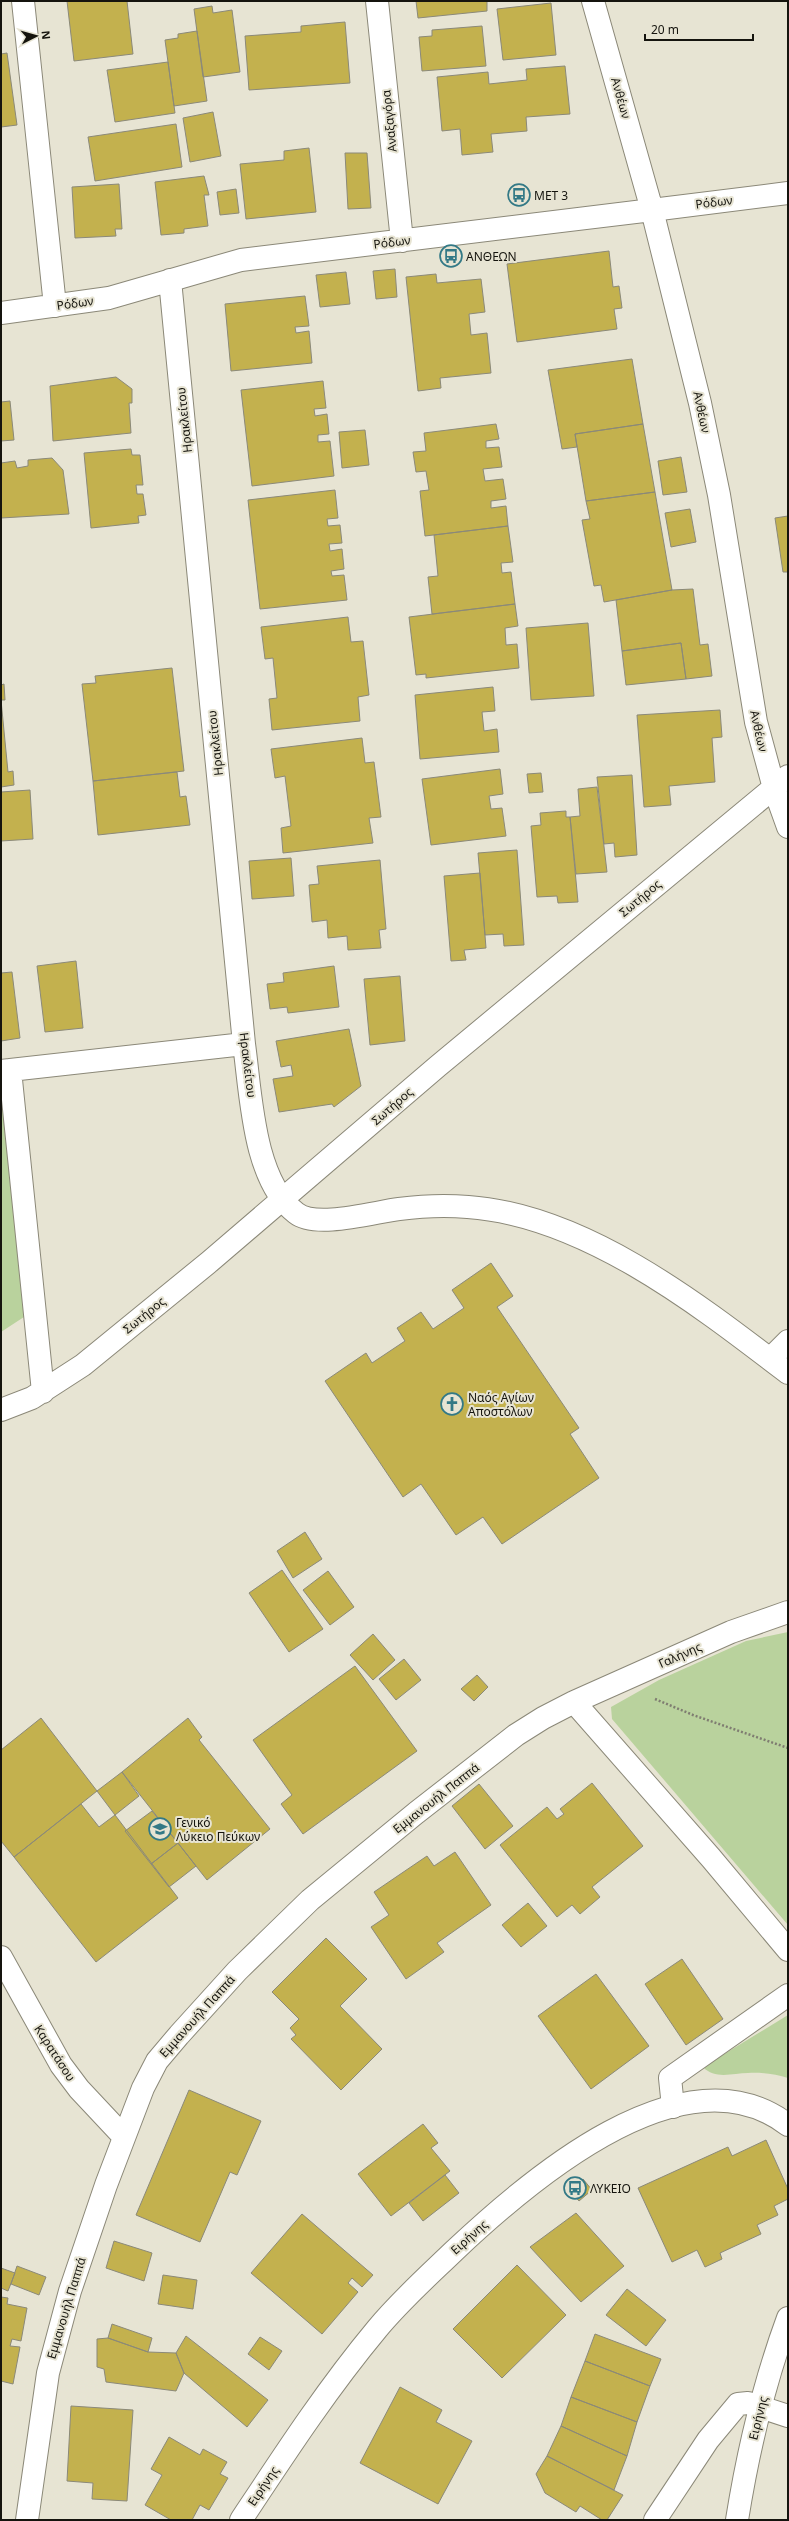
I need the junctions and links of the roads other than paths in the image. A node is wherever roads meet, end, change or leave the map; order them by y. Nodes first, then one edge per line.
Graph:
1 (23, 1) edge
2 (377, 1) edge
3 (594, 1) edge
4 (788, 193) edge
5 (652, 210) junction
6 (402, 240) junction
7 (170, 280) junction
8 (56, 306) junction
9 (1, 312) edge
10 (781, 782) edge
11 (788, 827) edge
12 (244, 1044) junction
13 (5, 1070) edge
14 (284, 1200) junction
15 (788, 1341) edge
16 (770, 1359) junction
17 (788, 1373) edge
18 (43, 1392) junction
19 (1, 1410) edge
20 (788, 1612) edge
21 (574, 1702) junction
22 (788, 1950) edge
23 (1, 1957) edge
24 (788, 1995) edge
25 (673, 2107) junction
26 (788, 2124) edge
27 (124, 2137) junction
28 (788, 2318) edge
29 (760, 2407) junction
30 (788, 2416) edge
31 (27, 2520) edge
32 (241, 2520) edge
33 (655, 2520) edge
34 (737, 2520) edge

1 - 8 street
2 - 6 street, Αναξαγόρα
3 - 5 street, Ανθέων
4 - 5 street, Ρόδων
5 - 6 street, Ρόδων
5 - 10 street, Ανθέων
6 - 7 street, Ρόδων
7 - 8 street, Ρόδων
7 - 12 street, Ηρακλείτου
8 - 9 street, Ρόδων
10 - 11 street, Ανθέων
10 - 14 street, Σωτήρος
12 - 13 street
12 - 14 street, Ηρακλείτου
13 - 18 street
14 - 16 street, Ηρακλείτου
14 - 18 street, Σωτήρος
15 - 16 street
16 - 17 street, Ηρακλείτου
18 - 19 street, Σωτήρος
20 - 21 street, Γαλήνης
21 - 22 street
21 - 27 street, Εμμανουήλ Παππά
23 - 27 street, Καρατάσου
24 - 25 street
25 - 26 street, Ειρήνης
25 - 32 street, Ειρήνης
27 - 31 street, Εμμανουήλ Παππά
28 - 29 street, Ειρήνης
29 - 30 street
29 - 33 street
29 - 34 street, Ειρήνης

